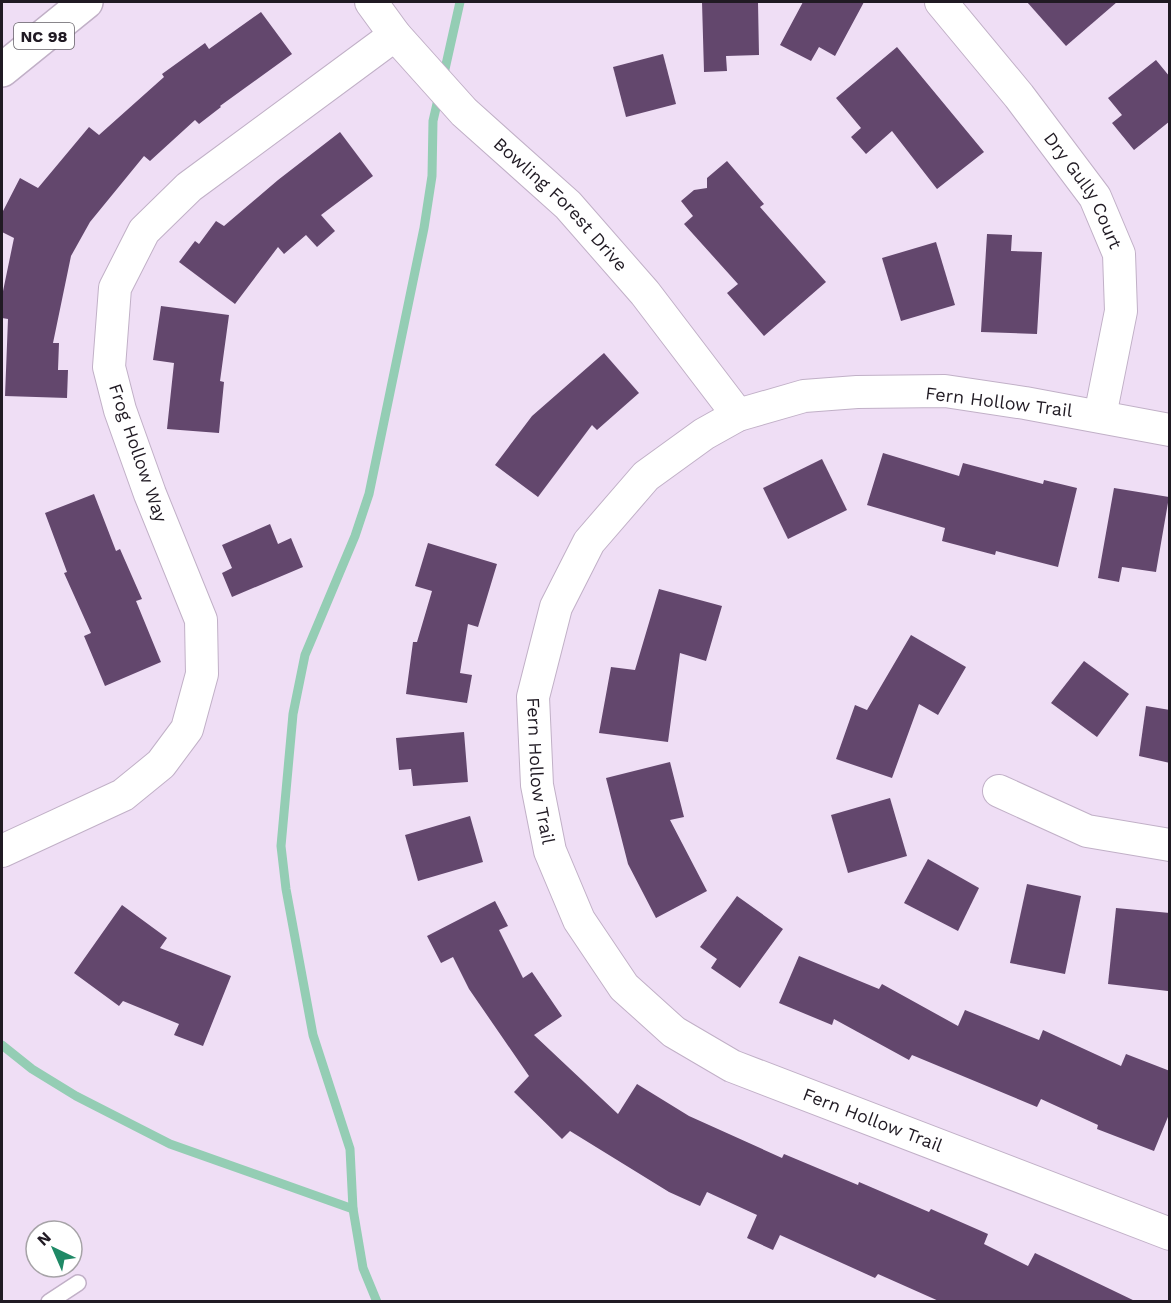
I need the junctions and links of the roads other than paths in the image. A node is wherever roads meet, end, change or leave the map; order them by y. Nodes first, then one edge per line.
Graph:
1 (86, 2) edge
2 (371, 2) edge
3 (941, 2) edge
4 (395, 35) junction
5 (2, 70) edge
6 (738, 415) junction
7 (1100, 416) junction
8 (1170, 430) edge
9 (999, 791) dead end
10 (1170, 845) edge
11 (2, 851) edge
12 (1170, 1234) edge
13 (78, 1283) dead end
14 (50, 1302) edge

1 - 5 highway, NC 98
2 - 4 street, Bowling Forest Drive
3 - 7 street, Dry Gully Court
4 - 6 street, Bowling Forest Drive
4 - 11 street, Frog Hollow Way
6 - 7 street, Fern Hollow Trail
6 - 12 street, Fern Hollow Trail
7 - 8 street, Fern Hollow Trail
9 - 10 street
13 - 14 lane

